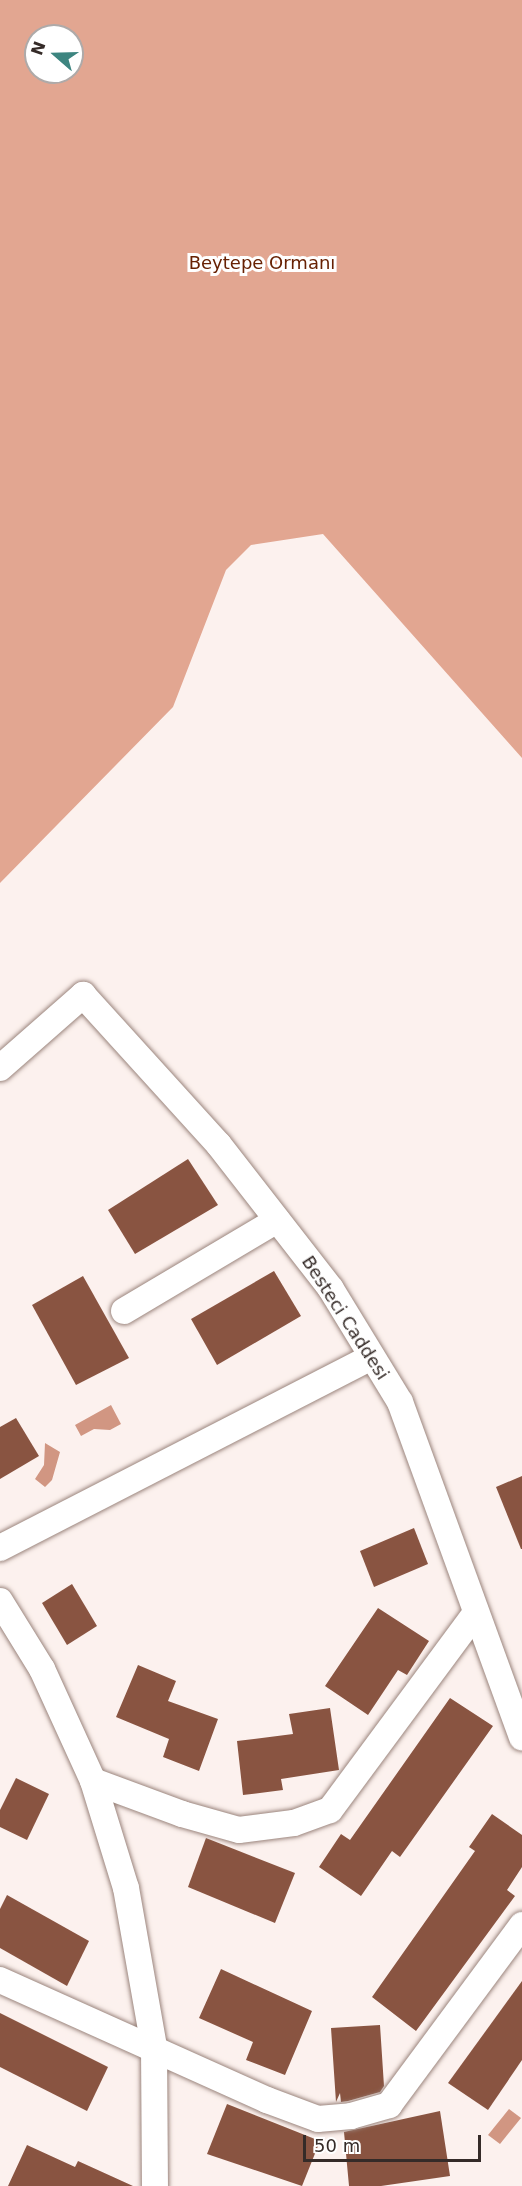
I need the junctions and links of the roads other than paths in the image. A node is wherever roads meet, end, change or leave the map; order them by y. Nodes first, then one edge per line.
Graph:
1 (0, 1068) edge
2 (277, 1220) junction
3 (124, 1311) dead end
4 (372, 1357) junction
5 (0, 1548) edge
6 (0, 1601) edge
7 (476, 1612) junction
8 (522, 1737) edge
9 (93, 1781) junction
10 (522, 1925) edge
11 (0, 1980) edge
12 (154, 2047) junction
13 (155, 2186) edge

1 - 2 street, Besteci Caddesi
2 - 3 street
2 - 4 street, Besteci Caddesi
4 - 5 street
4 - 7 street, Besteci Caddesi
6 - 9 street
7 - 8 street, Besteci Caddesi
7 - 9 street
9 - 12 street
10 - 12 street
11 - 12 street
12 - 13 street

